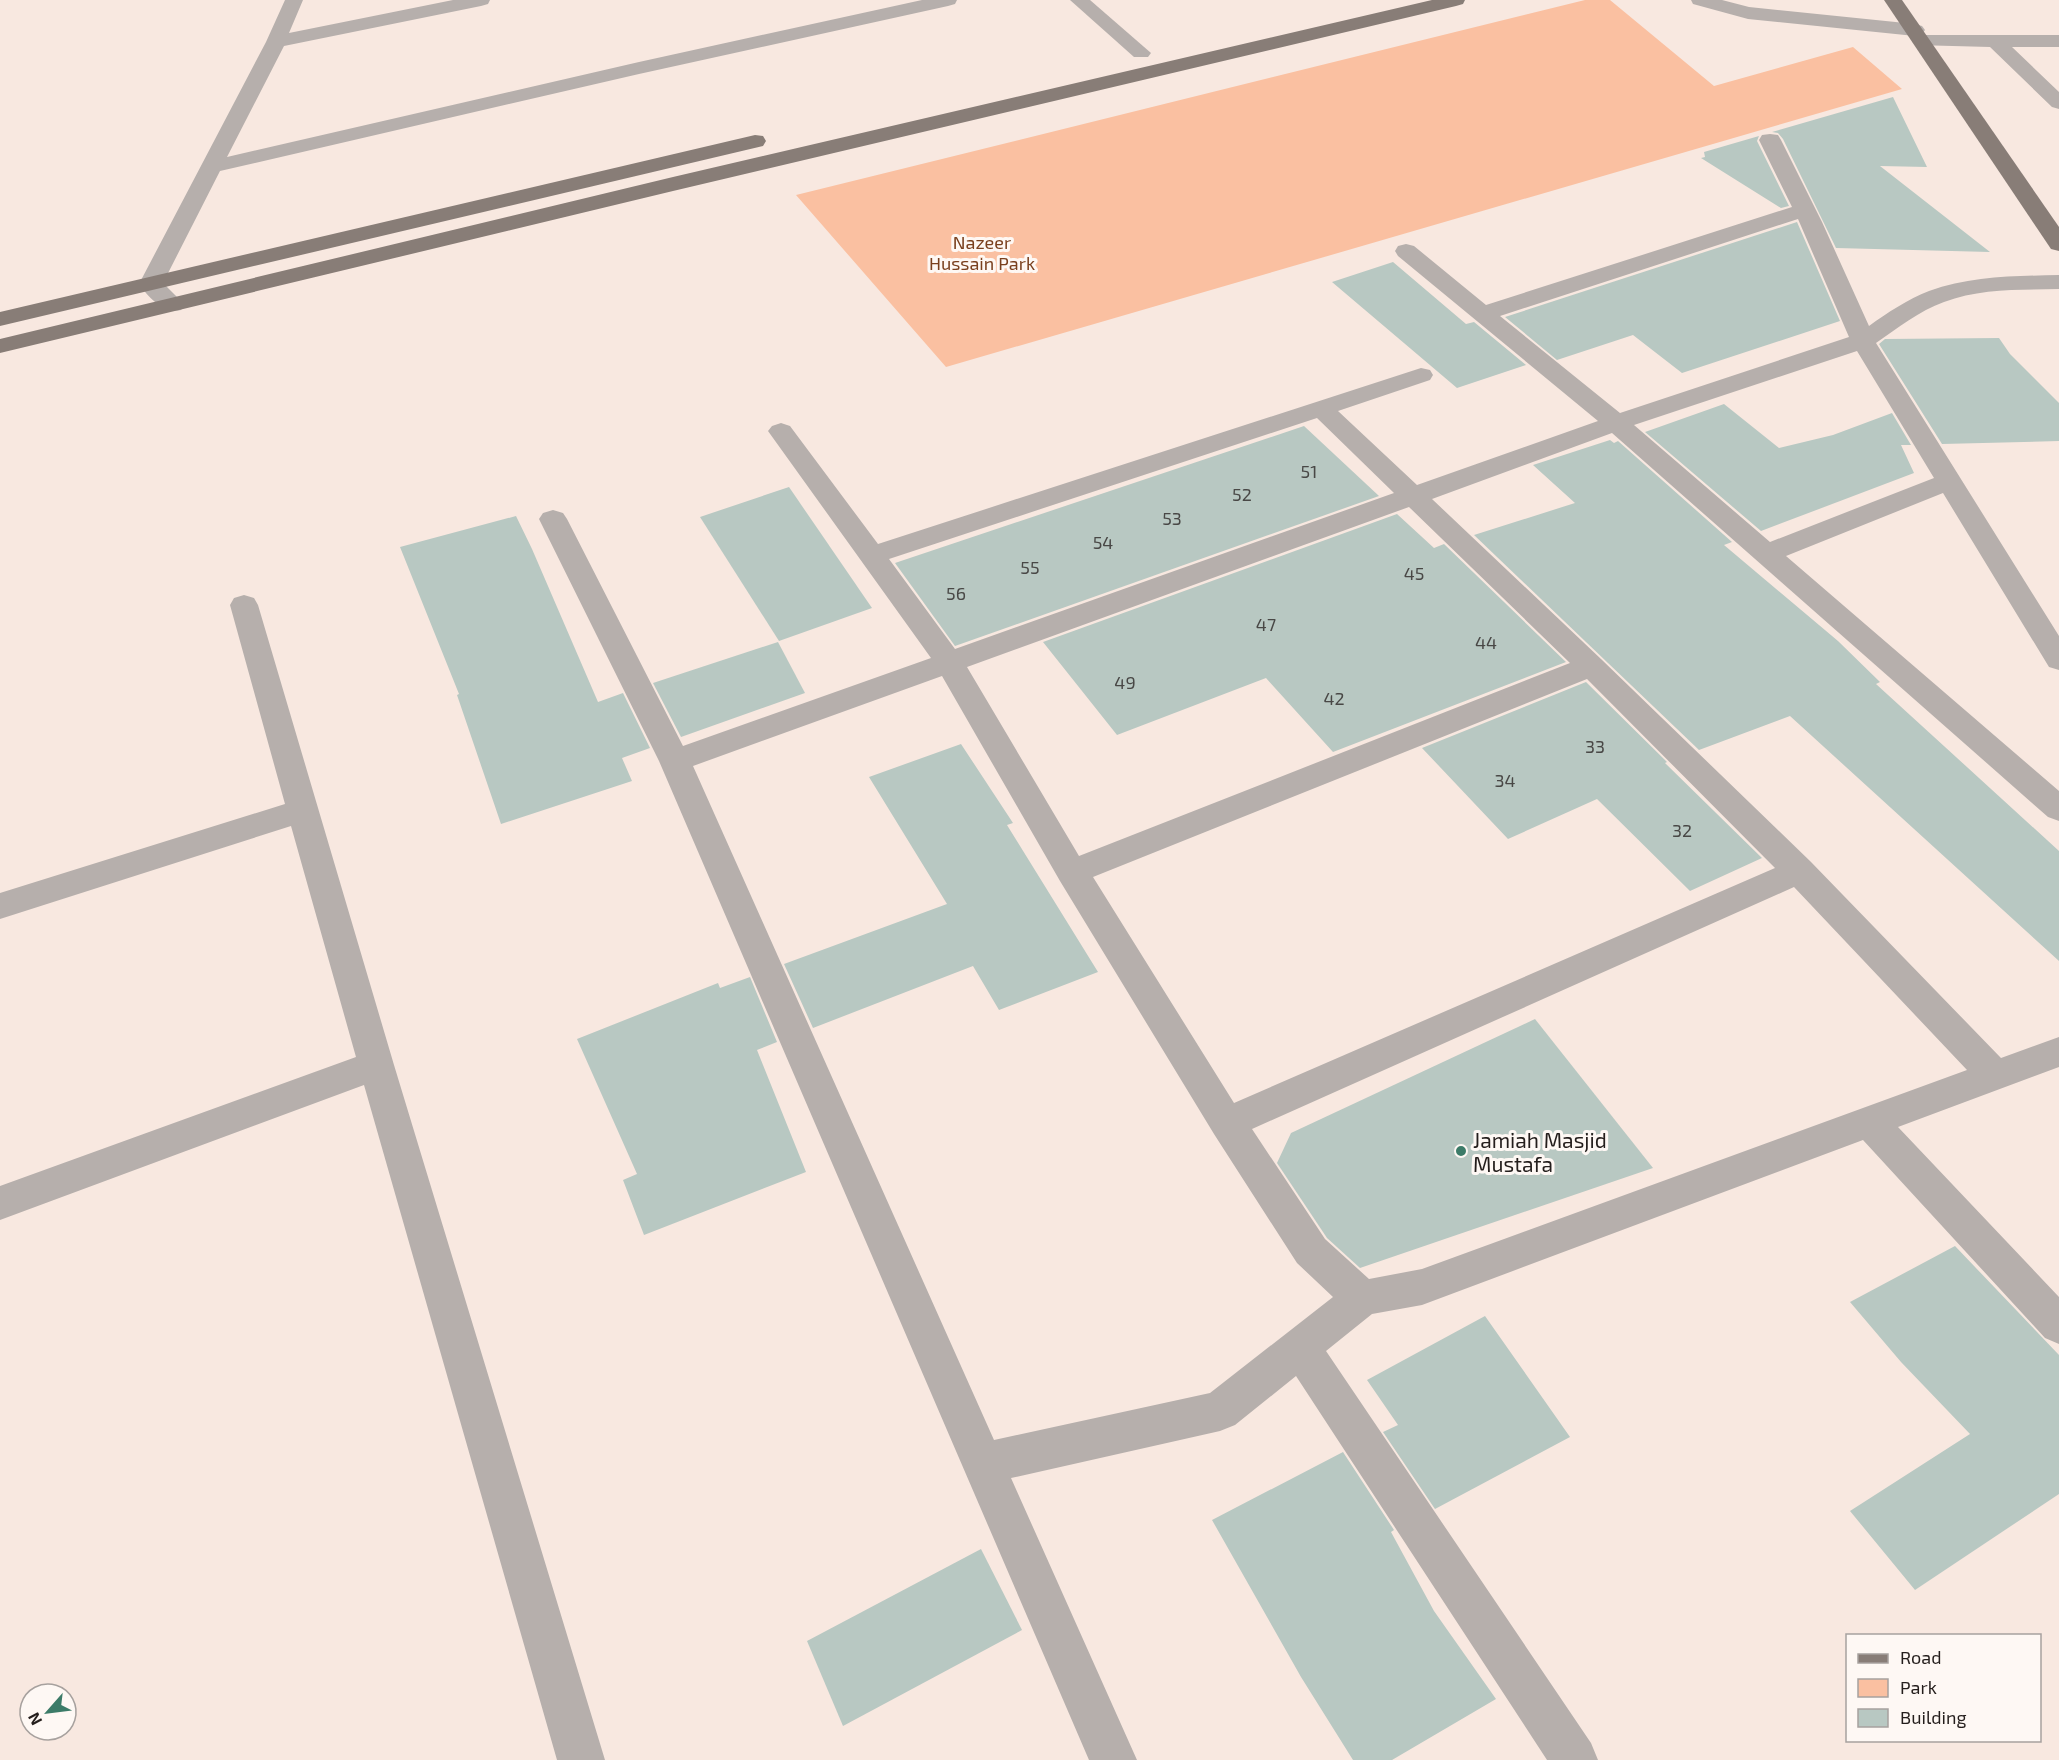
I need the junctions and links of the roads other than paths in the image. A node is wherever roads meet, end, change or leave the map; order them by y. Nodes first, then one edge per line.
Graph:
1 (294, 0) edge
2 (481, 0) edge
3 (948, 0) edge
4 (1079, 0) edge
5 (1456, 0) edge
6 (1700, 0) edge
7 (1893, 0) edge
8 (457, 2) edge
9 (1918, 35) junction
10 (1208, 37) dead end
11 (2059, 41) edge
12 (276, 42) junction
13 (1996, 42) junction
14 (1141, 53) junction
15 (1029, 79) dead end
16 (2059, 103) edge
17 (775, 137) dead end
18 (1770, 140) dead end
19 (211, 167) junction
20 (1800, 216) junction
21 (2059, 244) edge
22 (1406, 251) dead end
23 (2059, 282) edge
24 (152, 284) junction
25 (173, 305) junction
26 (1482, 314) junction
27 (0, 319) edge
28 (1863, 342) junction
29 (0, 346) edge
30 (1421, 375) dead end
31 (1322, 408) junction
32 (1617, 423) junction
33 (780, 431) dead end
34 (1950, 481) junction
35 (1412, 496) junction
36 (553, 519) dead end
37 (1766, 554) junction
38 (870, 556) junction
39 (244, 605) dead end
40 (2059, 660) edge
41 (950, 662) junction
42 (1591, 666) junction
43 (675, 761) junction
44 (2059, 809) edge
45 (302, 811) junction
46 (1798, 871) junction
47 (1071, 872) junction
48 (0, 906) edge
49 (2059, 1052) edge
50 (376, 1065) junction
51 (1994, 1075) junction
52 (1870, 1122) junction
53 (1227, 1123) junction
54 (0, 1203) edge
55 (1362, 1298) junction
56 (2059, 1325) edge
57 (1300, 1347) junction
58 (983, 1463) junction
59 (581, 1760) edge
60 (1113, 1760) edge
61 (1574, 1760) edge

1 - 12 street
2 - 8 street
3 - 19 street
4 - 14 street
5 - 25 main road
6 - 9 street
7 - 9 main road
8 - 12 street
9 - 13 street
9 - 21 main road
10 - 14 main road
11 - 13 street
12 - 19 street
13 - 16 street
14 - 15 main road
17 - 24 main road
18 - 20 street
19 - 24 street
20 - 26 street
20 - 28 street
22 - 26 street
23 - 28 street
24 - 25 street
24 - 27 main road
25 - 29 main road
26 - 32 street
28 - 32 street
28 - 34 street
30 - 31 street
31 - 35 street
31 - 38 street
32 - 35 street
32 - 37 street
33 - 38 street
34 - 37 street
34 - 40 street
35 - 41 street
35 - 42 street
36 - 43 street
37 - 44 street
38 - 41 street
39 - 45 street
41 - 43 street
41 - 47 street
42 - 46 street
42 - 47 street
43 - 58 street
45 - 48 street
45 - 50 street
46 - 51 street
46 - 53 street
47 - 53 street
49 - 51 street
50 - 54 street
50 - 59 street
51 - 52 street
52 - 55 street
52 - 56 street
53 - 55 street
55 - 57 street
57 - 58 street
57 - 61 street
58 - 60 street

